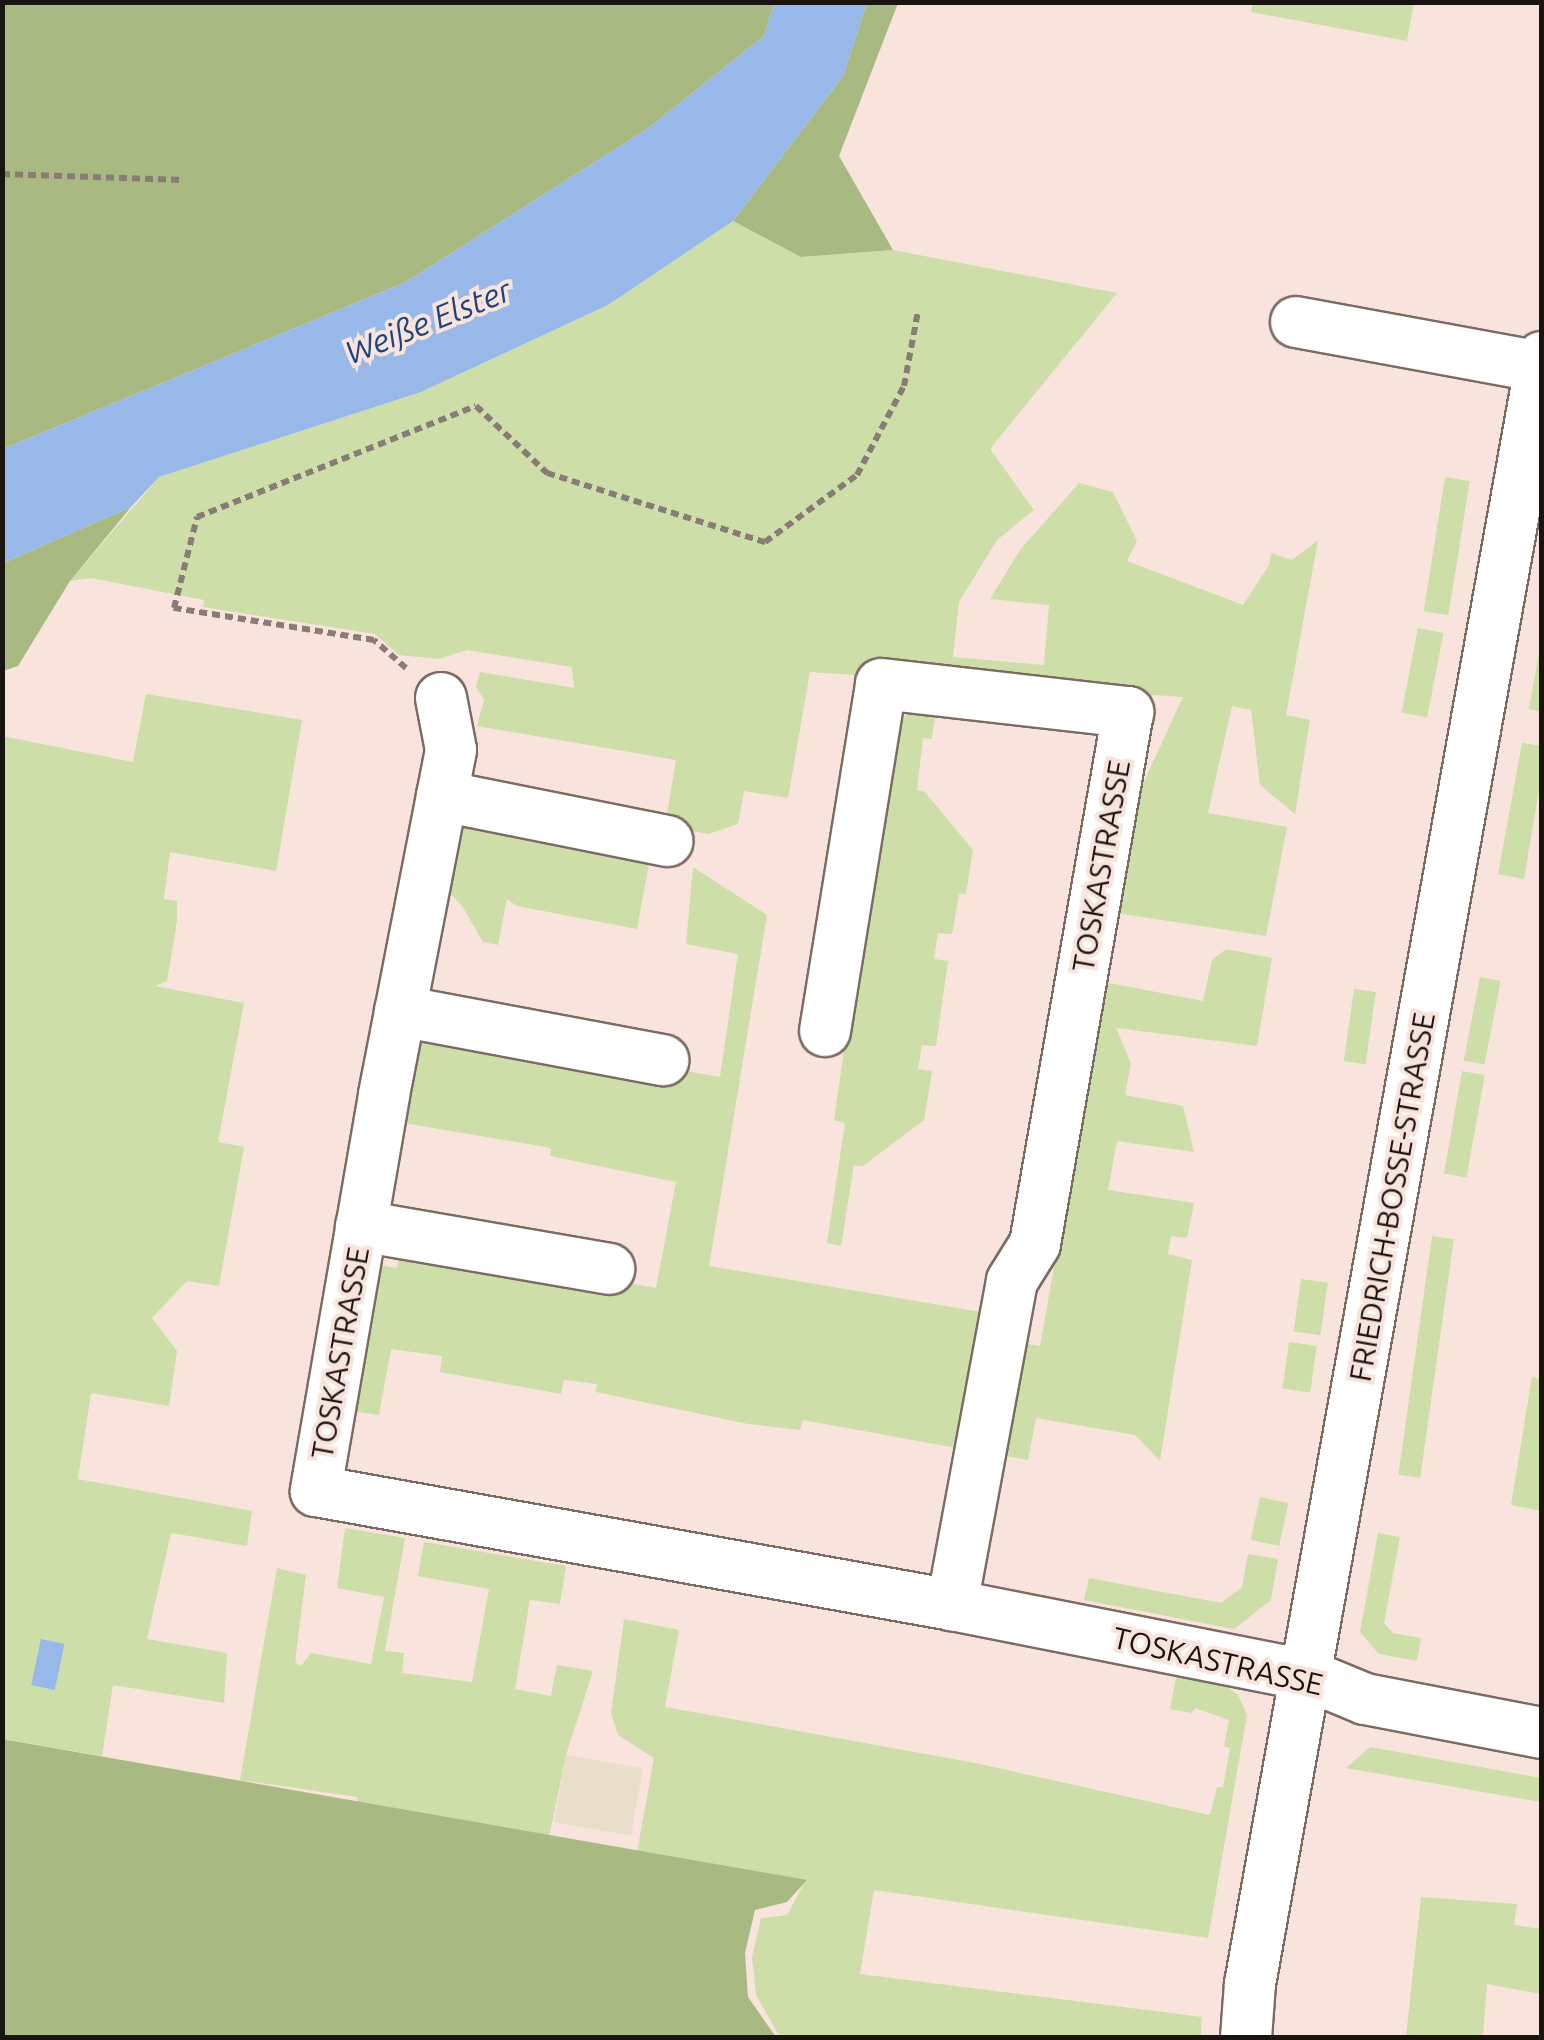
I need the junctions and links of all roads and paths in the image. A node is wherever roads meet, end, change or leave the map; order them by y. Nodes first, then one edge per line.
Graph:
1 (2, 174) edge
2 (183, 180) dead end
3 (918, 310) dead end
4 (1296, 322) dead end
5 (1541, 364) edge
6 (441, 698) joint
7 (442, 796) junction
8 (668, 841) dead end
9 (400, 1011) junction
10 (825, 1032) dead end
11 (664, 1060) dead end
12 (361, 1226) junction
13 (609, 1269) dead end
14 (952, 1605) junction
15 (1307, 1675) junction
16 (1542, 1733) edge
17 (1246, 2038) edge

1 - 2 path
3 - 6 path
4 - 5 street
5 - 15 street, FRIEDRICH-BOSSE-STRASSE
6 - 7 street, TOSKASTRASSE
7 - 8 street
7 - 9 street, TOSKASTRASSE
9 - 11 street
9 - 12 street, TOSKASTRASSE
10 - 14 street, TOSKASTRASSE
12 - 13 street
12 - 14 street, TOSKASTRASSE
14 - 15 street, TOSKASTRASSE
15 - 16 street, TOSKASTRASSE
15 - 17 street, FRIEDRICH-BOSSE-STRASSE

